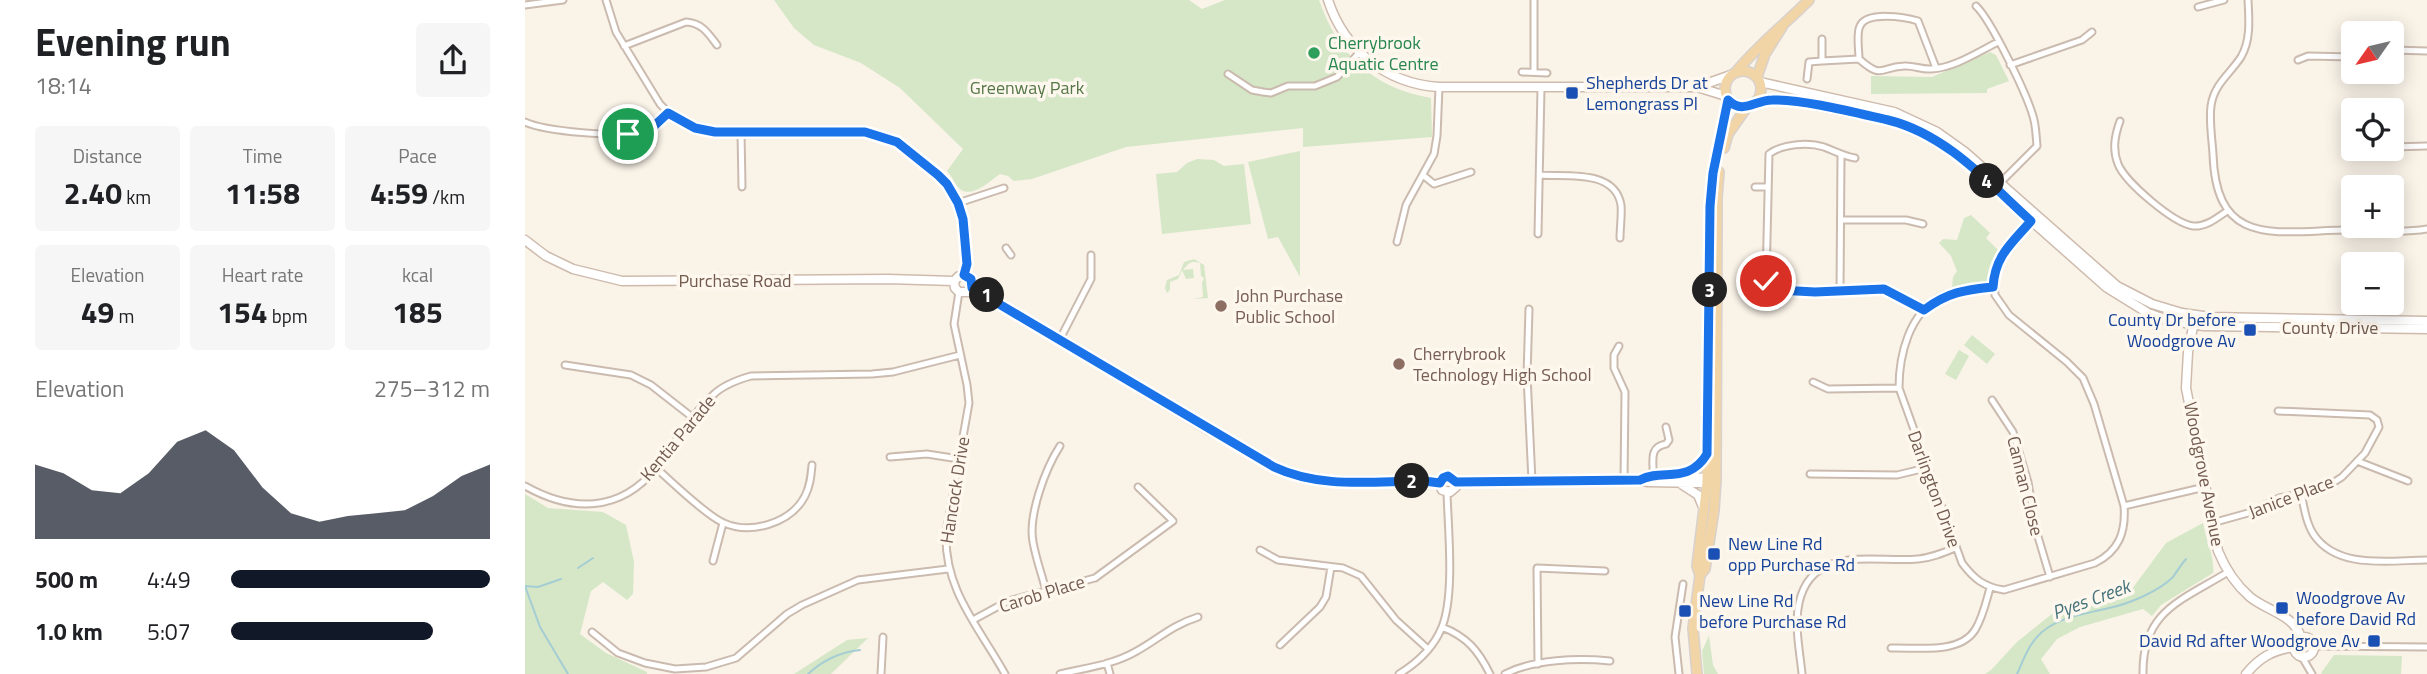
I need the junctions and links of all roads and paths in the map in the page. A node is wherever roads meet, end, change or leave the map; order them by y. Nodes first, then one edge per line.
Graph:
1 (563, 0) edge
2 (606, 0) edge
3 (1328, 0) edge
4 (1534, 0) edge
5 (1809, 0) edge
6 (2224, 0) edge
7 (2248, 0) edge
8 (2207, 2) edge
9 (525, 5) edge
10 (1976, 6) dead end
11 (2198, 7) dead end
12 (1783, 26) junction
13 (2092, 32) dead end
14 (1822, 39) dead end
15 (1998, 42) junction
16 (717, 45) dead end
17 (624, 46) junction
18 (2405, 50) edge
19 (2427, 51) edge
20 (1359, 53) junction
21 (2341, 57) edge
22 (1859, 59) junction
23 (2298, 60) dead end
24 (1822, 61) junction
25 (2010, 65) junction
26 (1936, 68) junction
27 (1522, 72) dead end
28 (1534, 72) junction
29 (1547, 73) dead end
30 (1228, 74) dead end
31 (1733, 74) junction
32 (1758, 79) junction
33 (1807, 79) dead end
34 (1439, 87) junction
35 (1697, 87) junction
36 (1541, 88) junction
37 (1727, 98) junction
38 (1758, 101) junction
39 (1748, 107) junction
40 (668, 113) junction
41 (2120, 121) dead end
42 (525, 122) edge
43 (741, 132) junction
44 (2404, 145) edge
45 (2427, 146) edge
46 (1841, 156) junction
47 (1855, 158) dead end
48 (1471, 172) dead end
49 (1540, 175) junction
50 (1424, 176) junction
51 (2000, 183) junction
52 (742, 187) dead end
53 (1755, 187) dead end
54 (1768, 187) junction
55 (1004, 188) dead end
56 (958, 203) junction
57 (2227, 211) junction
58 (2033, 218) junction
59 (1841, 219) junction
60 (1923, 224) dead end
61 (2427, 229) edge
62 (1538, 234) dead end
63 (1620, 238) dead end
64 (525, 240) edge
65 (1397, 242) dead end
66 (1006, 248) dead end
67 (1011, 255) dead end
68 (1091, 255) dead end
69 (964, 275) junction
70 (954, 281) junction
71 (1993, 287) junction
72 (972, 288) junction
73 (958, 292) junction
74 (1840, 292) junction
75 (1529, 309) dead end
76 (1924, 310) junction
77 (2194, 321) junction
78 (2427, 321) edge
79 (2427, 329) edge
80 (1060, 339) junction
81 (1619, 346) dead end
82 (960, 355) junction
83 (565, 365) dead end
84 (1813, 382) dead end
85 (1899, 388) junction
86 (1992, 400) dead end
87 (2278, 411) dead end
88 (692, 417) junction
89 (1665, 428) dead end
90 (1060, 446) dead end
91 (1707, 454) junction
92 (890, 457) dead end
93 (959, 459) junction
94 (2357, 461) junction
95 (812, 465) dead end
96 (656, 468) junction
97 (1927, 468) junction
98 (1810, 474) dead end
99 (1653, 476) junction
100 (1675, 479) junction
101 (1640, 480) junction
102 (1710, 480) junction
103 (1532, 481) junction
104 (1625, 481) junction
105 (2408, 481) dead end
106 (1456, 482) junction
107 (1440, 483) junction
108 (525, 486) edge
109 (1138, 486) dead end
110 (2204, 487) junction
111 (1447, 492) junction
112 (2301, 493) junction
113 (2124, 506) junction
114 (1705, 512) junction
115 (723, 523) junction
116 (2212, 523) junction
117 (1955, 548) junction
118 (1260, 550) dead end
119 (2427, 560) edge
120 (713, 562) dead end
121 (1331, 567) junction
122 (948, 569) junction
123 (1605, 570) dead end
124 (2228, 572) junction
125 (1700, 575) junction
126 (2050, 577) junction
127 (1683, 584) dead end
128 (1990, 588) junction
129 (1046, 591) junction
130 (1198, 617) dead end
131 (973, 620) junction
132 (1442, 627) junction
133 (592, 632) dead end
134 (883, 637) dead end
135 (2301, 638) junction
136 (1280, 645) dead end
137 (2294, 646) junction
138 (2313, 646) junction
139 (2427, 647) edge
140 (1891, 648) dead end
141 (1428, 649) junction
142 (2302, 657) junction
143 (1610, 661) dead end
144 (1107, 663) junction
145 (1538, 664) junction
146 (881, 674) edge
147 (1005, 674) edge
148 (1060, 674) edge
149 (1110, 674) edge
150 (1399, 674) edge
151 (1490, 674) edge
152 (1505, 674) edge
153 (1679, 674) edge
154 (1697, 674) edge
155 (1802, 674) edge
156 (2143, 674) edge
157 (2246, 674) edge
158 (2312, 674) edge

1 - 9 street
2 - 17 street
3 - 20 main road
4 - 28 street
5 - 12 main road
6 - 8 street
7 - 57 street
8 - 11 street
10 - 15 street
12 - 31 main road
12 - 32 main road
13 - 25 street
14 - 24 street
15 - 25 street
15 - 26 street
16 - 17 street
17 - 40 street
18 - 19 street
20 - 30 street
20 - 34 main road
21 - 23 street
22 - 24 street
22 - 26 street
22 - 26 street
24 - 33 street
25 - 51 street
27 - 28 street
28 - 29 street
31 - 32 main road
31 - 35 main road
31 - 37 main road
32 - 38 main road
32 - 51 main road, County Drive
34 - 36 main road
34 - 50 street
35 - 36 main road
35 - 37 main road
36 - 49 street
37 - 39 main road
37 - 91 main road
38 - 39 main road
38 - 58 main road, County Drive
39 - 102 main road
40 - 42 street
40 - 43 street
41 - 57 street
43 - 52 street
43 - 56 street
44 - 45 street
46 - 47 street
46 - 54 street
46 - 59 street
48 - 50 street
49 - 62 street
49 - 63 street
50 - 65 street
51 - 58 main road, County Drive
53 - 54 street
54 - 74 street
55 - 56 street
56 - 69 street
57 - 61 street
58 - 71 street
58 - 77 main road, County Drive
59 - 60 street
59 - 74 street
64 - 70 main road, Purchase Road
66 - 67 street
68 - 80 street
69 - 70 main road
69 - 72 main road
70 - 73 main road
71 - 76 street
71 - 113 street
72 - 73 main road
72 - 80 main road
73 - 82 street, Hancock Drive
74 - 76 street
75 - 103 street
76 - 85 street, Darlington Drive
77 - 78 main road, County Drive
77 - 79 main road, County Drive
77 - 110 main road, Woodgrove Avenue
80 - 107 main road
81 - 104 street
82 - 88 street, Kentia Parade
82 - 93 street, Hancock Drive
83 - 88 street
84 - 85 street
85 - 97 street, Darlington Drive
86 - 126 street, Cannan Close
87 - 94 street, Janice Place
88 - 96 street, Kentia Parade
89 - 99 street
90 - 129 street
91 - 100 main road
91 - 102 main road
92 - 93 street
93 - 122 street, Hancock Drive
94 - 105 street
94 - 112 street, Janice Place
95 - 115 street
96 - 108 street, Kentia Parade
96 - 115 street
97 - 98 street
97 - 117 street, Darlington Drive
99 - 100 main road
99 - 101 main road
100 - 101 main road
100 - 102 main road
100 - 114 main road
101 - 104 main road
102 - 114 main road
102 - 125 main road
103 - 104 main road
103 - 106 main road
106 - 107 main road
106 - 111 main road
107 - 111 main road
109 - 129 street, Carob Place
110 - 113 street
110 - 116 main road, Woodgrove Avenue
111 - 132 street
112 - 116 street, Janice Place
112 - 119 street
113 - 126 street
114 - 125 main road
115 - 120 street
116 - 124 main road, Woodgrove Avenue
117 - 128 street, Darlington Drive
117 - 155 street
118 - 121 street
121 - 136 street
121 - 141 street
122 - 131 street, Hancock Drive
122 - 133 street
123 - 145 street
124 - 135 main road, Woodgrove Avenue
124 - 156 street
125 - 154 main road
126 - 128 street
127 - 153 street
128 - 140 street
129 - 131 street, Carob Place
130 - 144 street
131 - 147 street, Hancock Drive
132 - 141 street
132 - 151 street
134 - 146 street
135 - 137 main road
135 - 138 main road
137 - 142 main road
137 - 157 main road
138 - 139 street
138 - 142 main road
141 - 150 street
142 - 158 street
143 - 145 street
144 - 148 street
144 - 149 street
145 - 152 street

